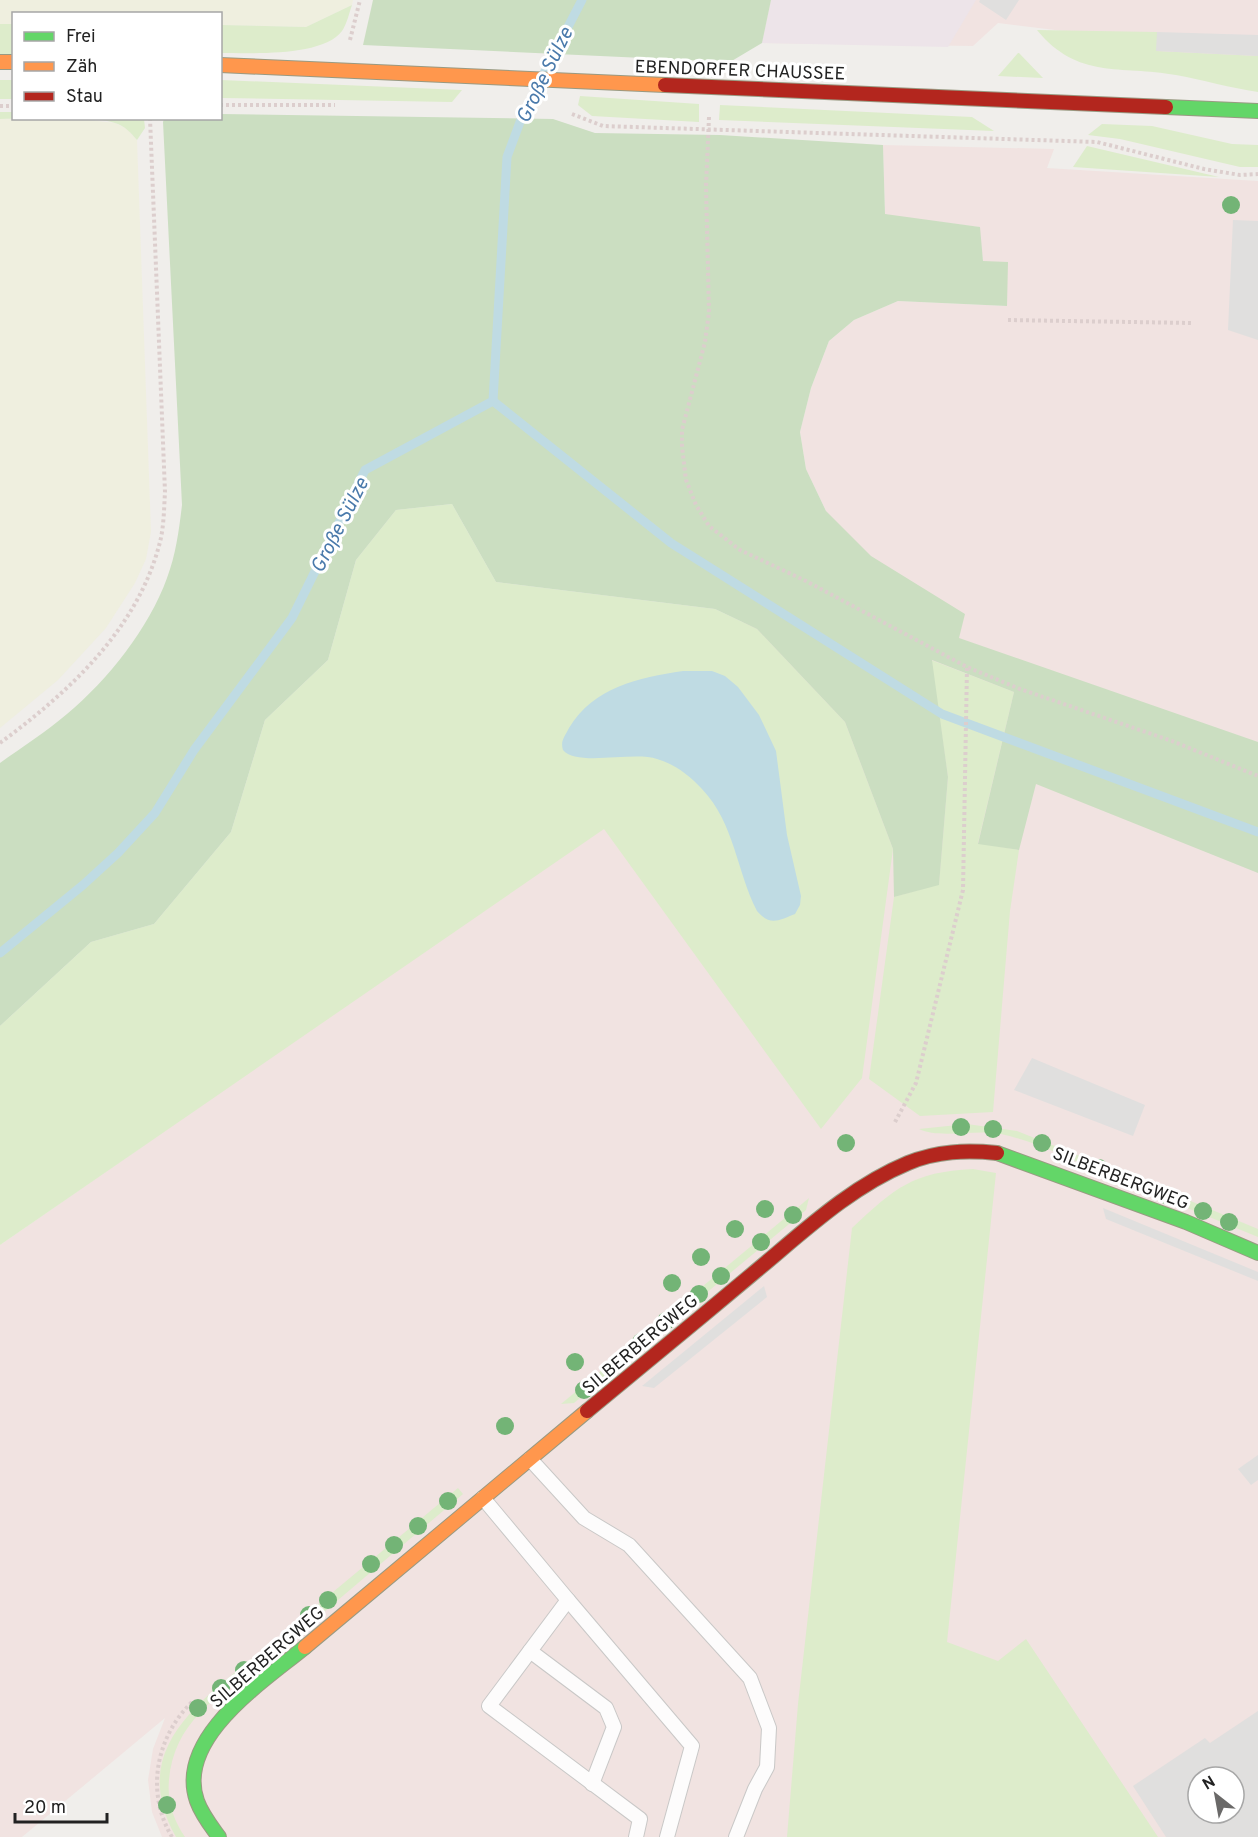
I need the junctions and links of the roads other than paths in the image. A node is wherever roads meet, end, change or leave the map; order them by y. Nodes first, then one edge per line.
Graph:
1 (222, 65) edge
2 (1258, 111) edge
3 (1258, 1253) edge
4 (530, 1459) junction
5 (483, 1498) junction
6 (568, 1600) junction
7 (530, 1651) junction
8 (592, 1784) junction
9 (637, 1836) edge
10 (219, 1837) edge
11 (667, 1837) edge
12 (736, 1837) edge

1 - 2 street, EBENDORFER CHAUSSEE
3 - 4 street, SILBERBERGWEG
4 - 5 street, SILBERBERGWEG
4 - 12 lane
5 - 6 lane
5 - 10 street, SILBERBERGWEG
6 - 7 lane
6 - 11 lane
7 - 8 lane
7 - 8 lane
8 - 9 lane

